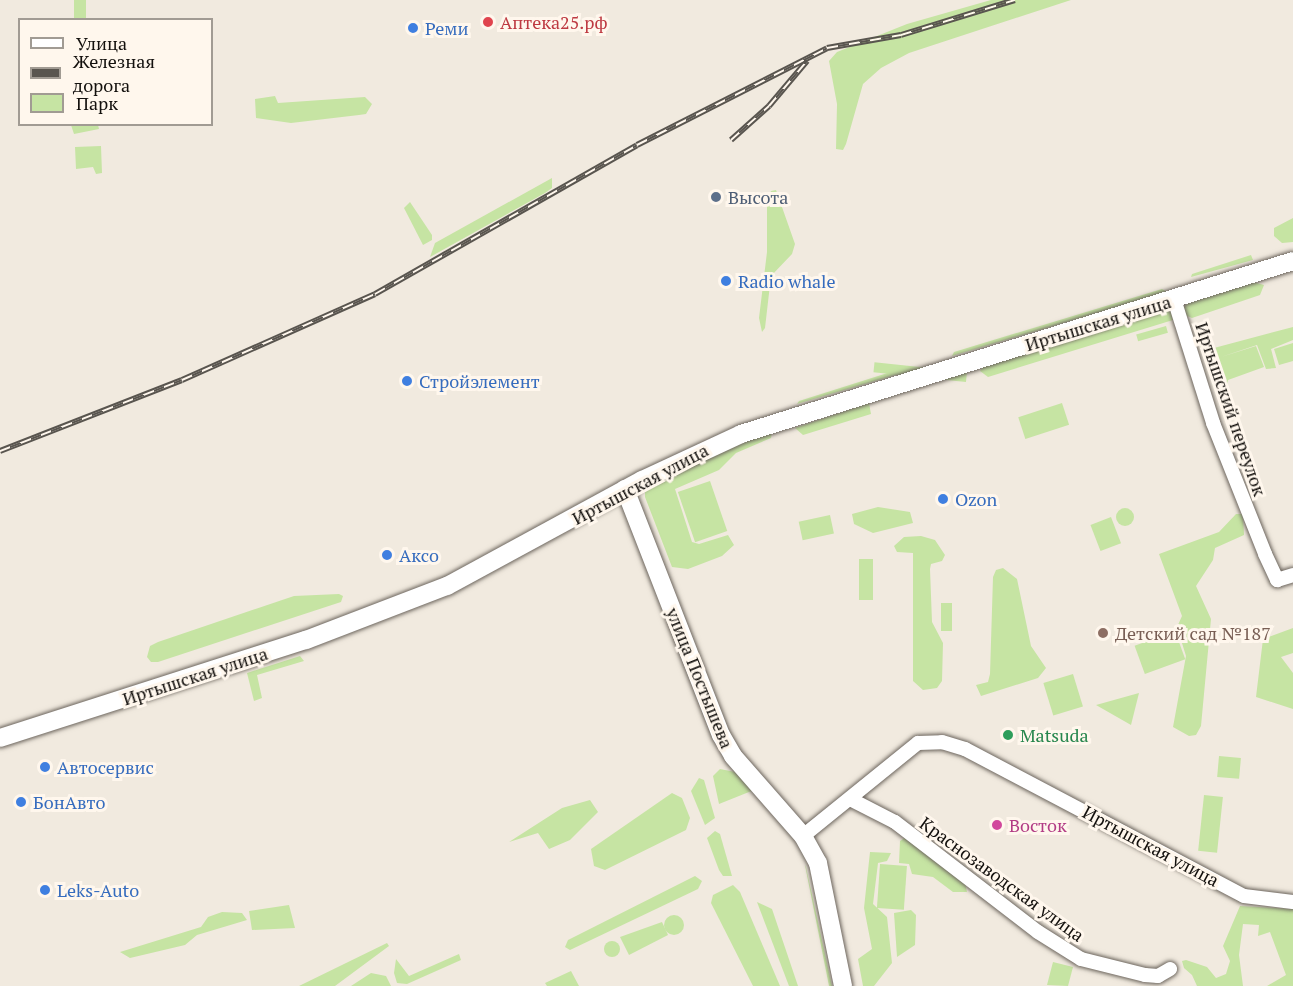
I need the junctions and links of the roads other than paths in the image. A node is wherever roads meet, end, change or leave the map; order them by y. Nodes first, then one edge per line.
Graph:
1 (1293, 261) edge
2 (1174, 299) junction
3 (625, 489) junction
4 (1293, 575) edge
5 (0, 738) edge
6 (852, 800) junction
7 (803, 836) junction
8 (1293, 902) edge
9 (1170, 969) dead end
10 (843, 986) edge

1 - 2 main road, Иртышская улица
2 - 3 main road, Иртышская улица
2 - 4 street, Иртышский переулок
3 - 5 main road, Иртышская улица
3 - 7 main road, улица Постышева
6 - 7 street, Иртышская улица
6 - 8 street, Иртышская улица
6 - 9 street, Краснозаводская улица
7 - 10 main road, улица Постышева

